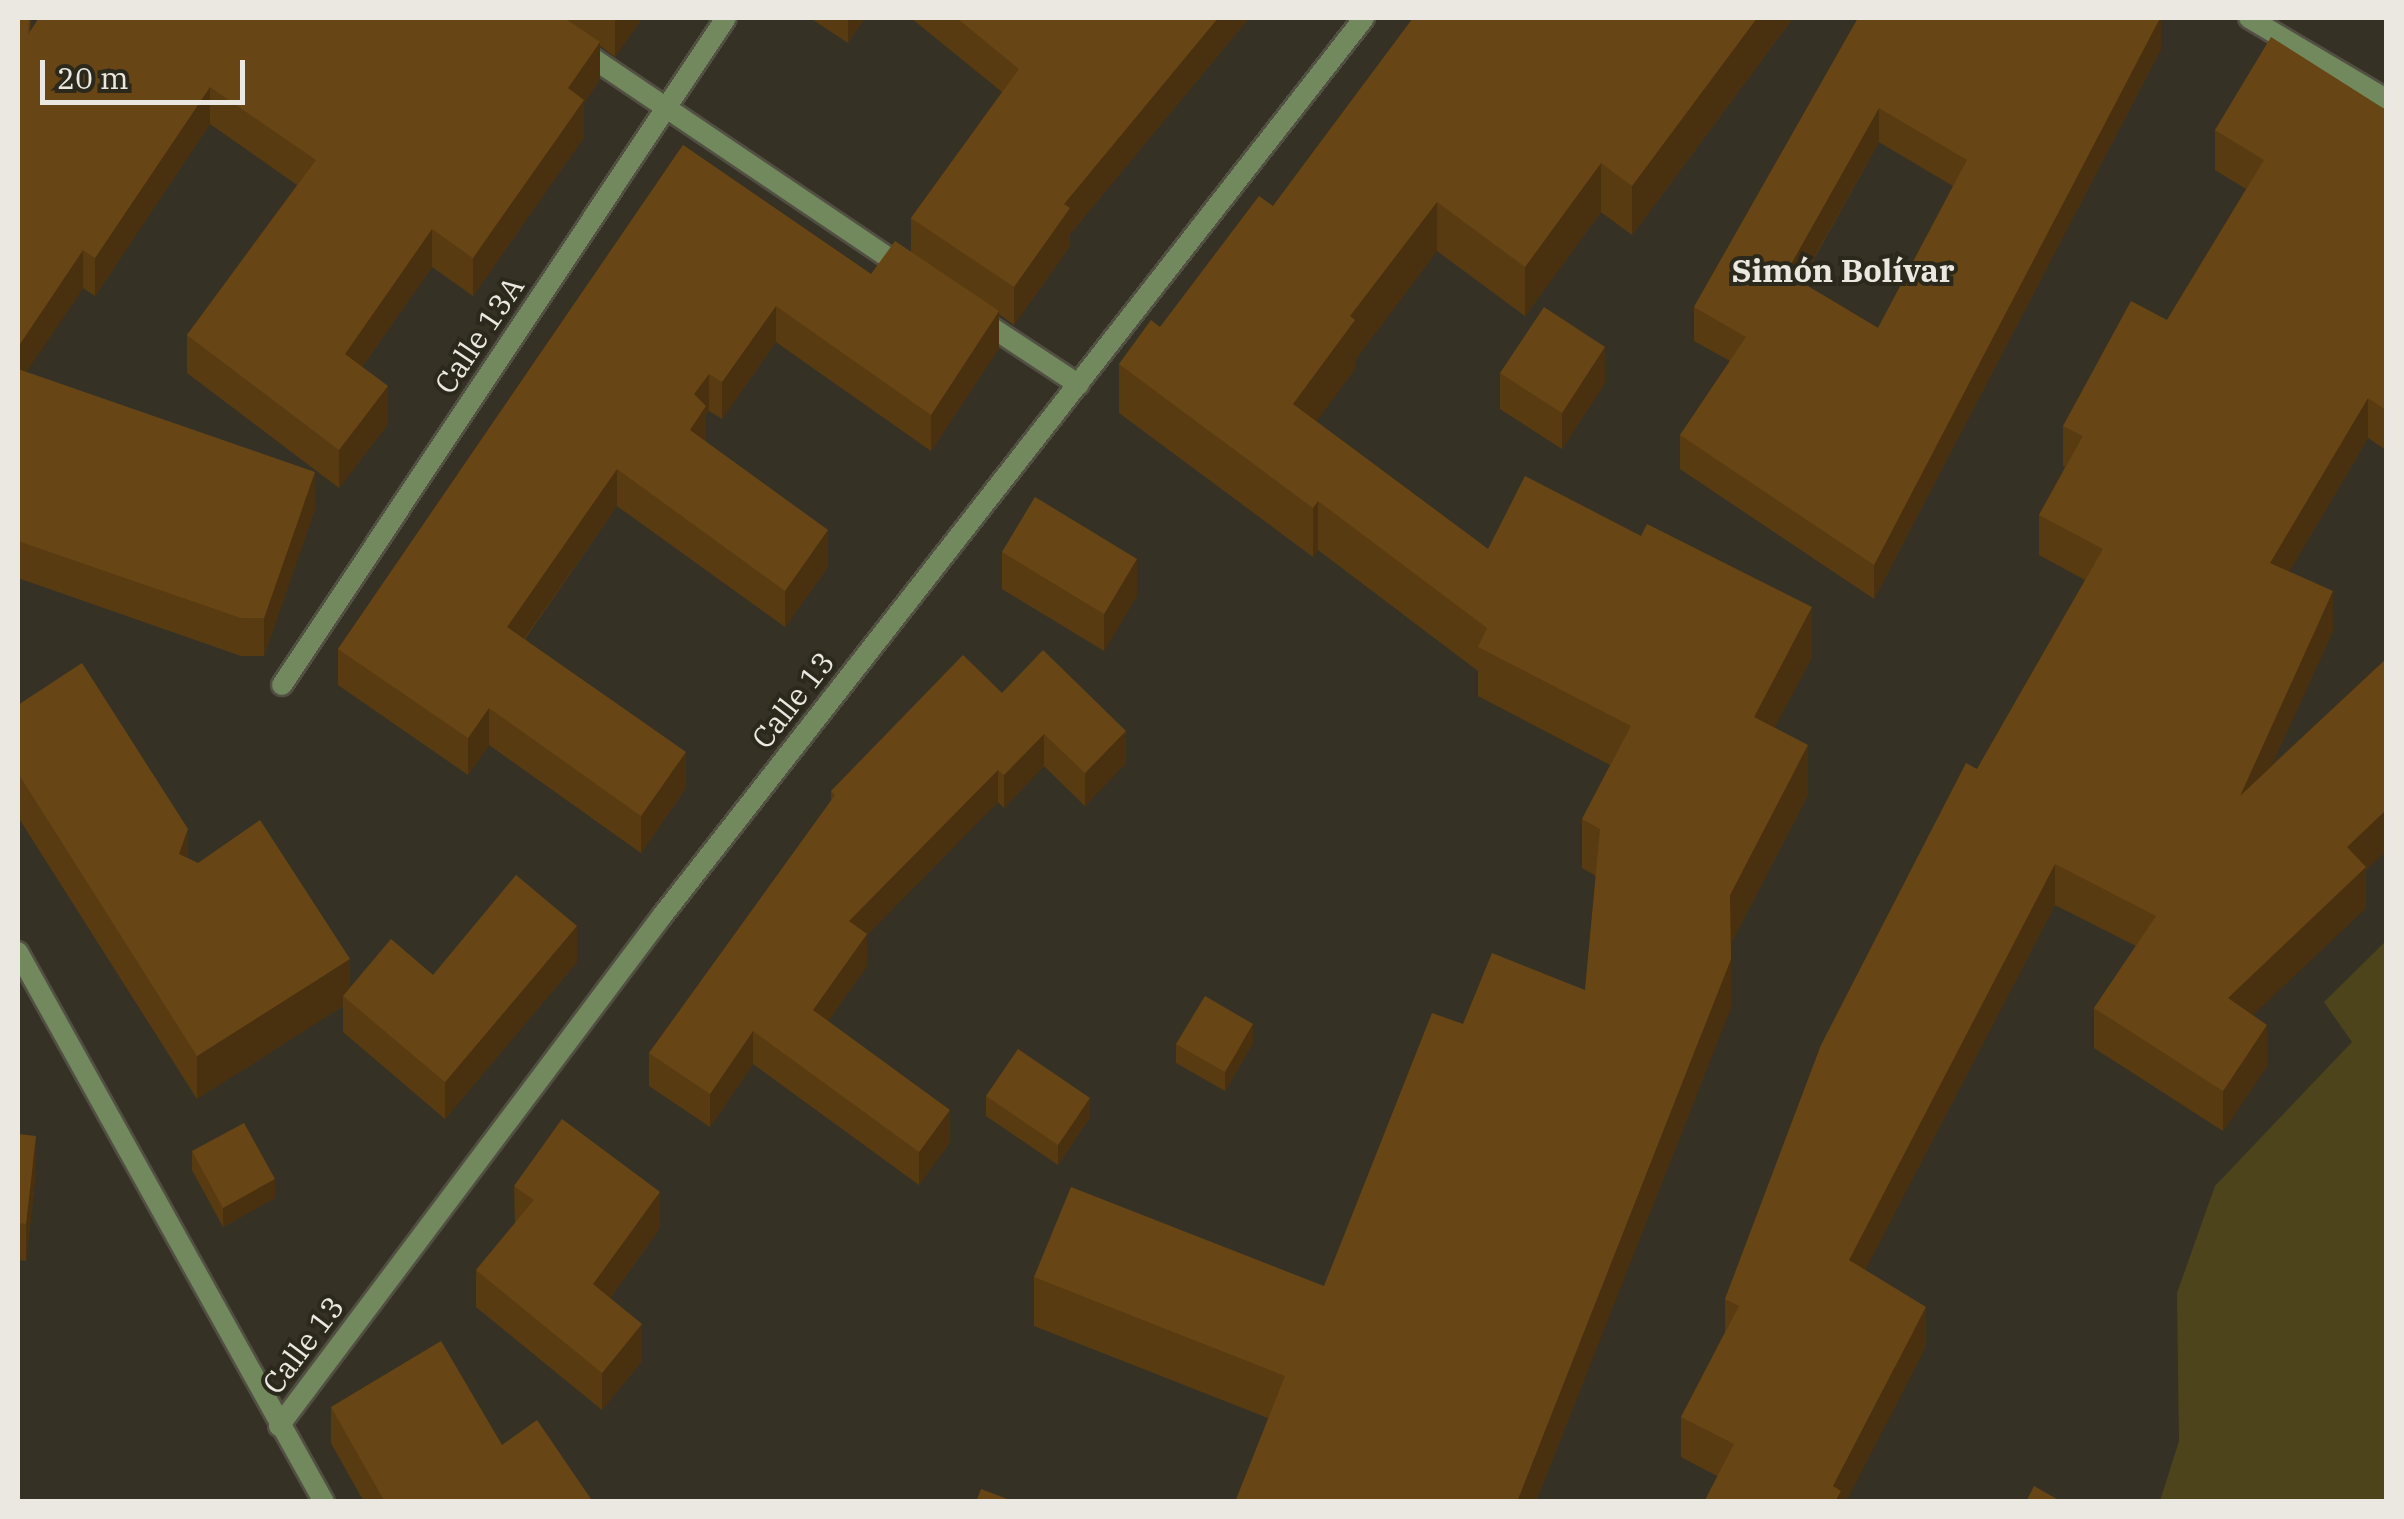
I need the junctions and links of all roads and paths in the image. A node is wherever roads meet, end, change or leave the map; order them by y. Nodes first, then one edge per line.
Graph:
1 (533, 18) edge
2 (726, 18) edge
3 (1364, 18) edge
4 (2249, 18) edge
5 (2386, 99) edge
6 (666, 108) junction
7 (930, 286) edge
8 (963, 308) edge
9 (1079, 386) junction
10 (282, 685) dead end
11 (18, 952) edge
12 (279, 1426) junction
13 (324, 1502) edge

1 - 6 street
2 - 6 street, Calle 13A
3 - 9 street, Calle 13
4 - 5 street
6 - 7 street
6 - 10 street, Calle 13A
8 - 9 street
9 - 12 street, Calle 13
11 - 12 street
12 - 13 street

